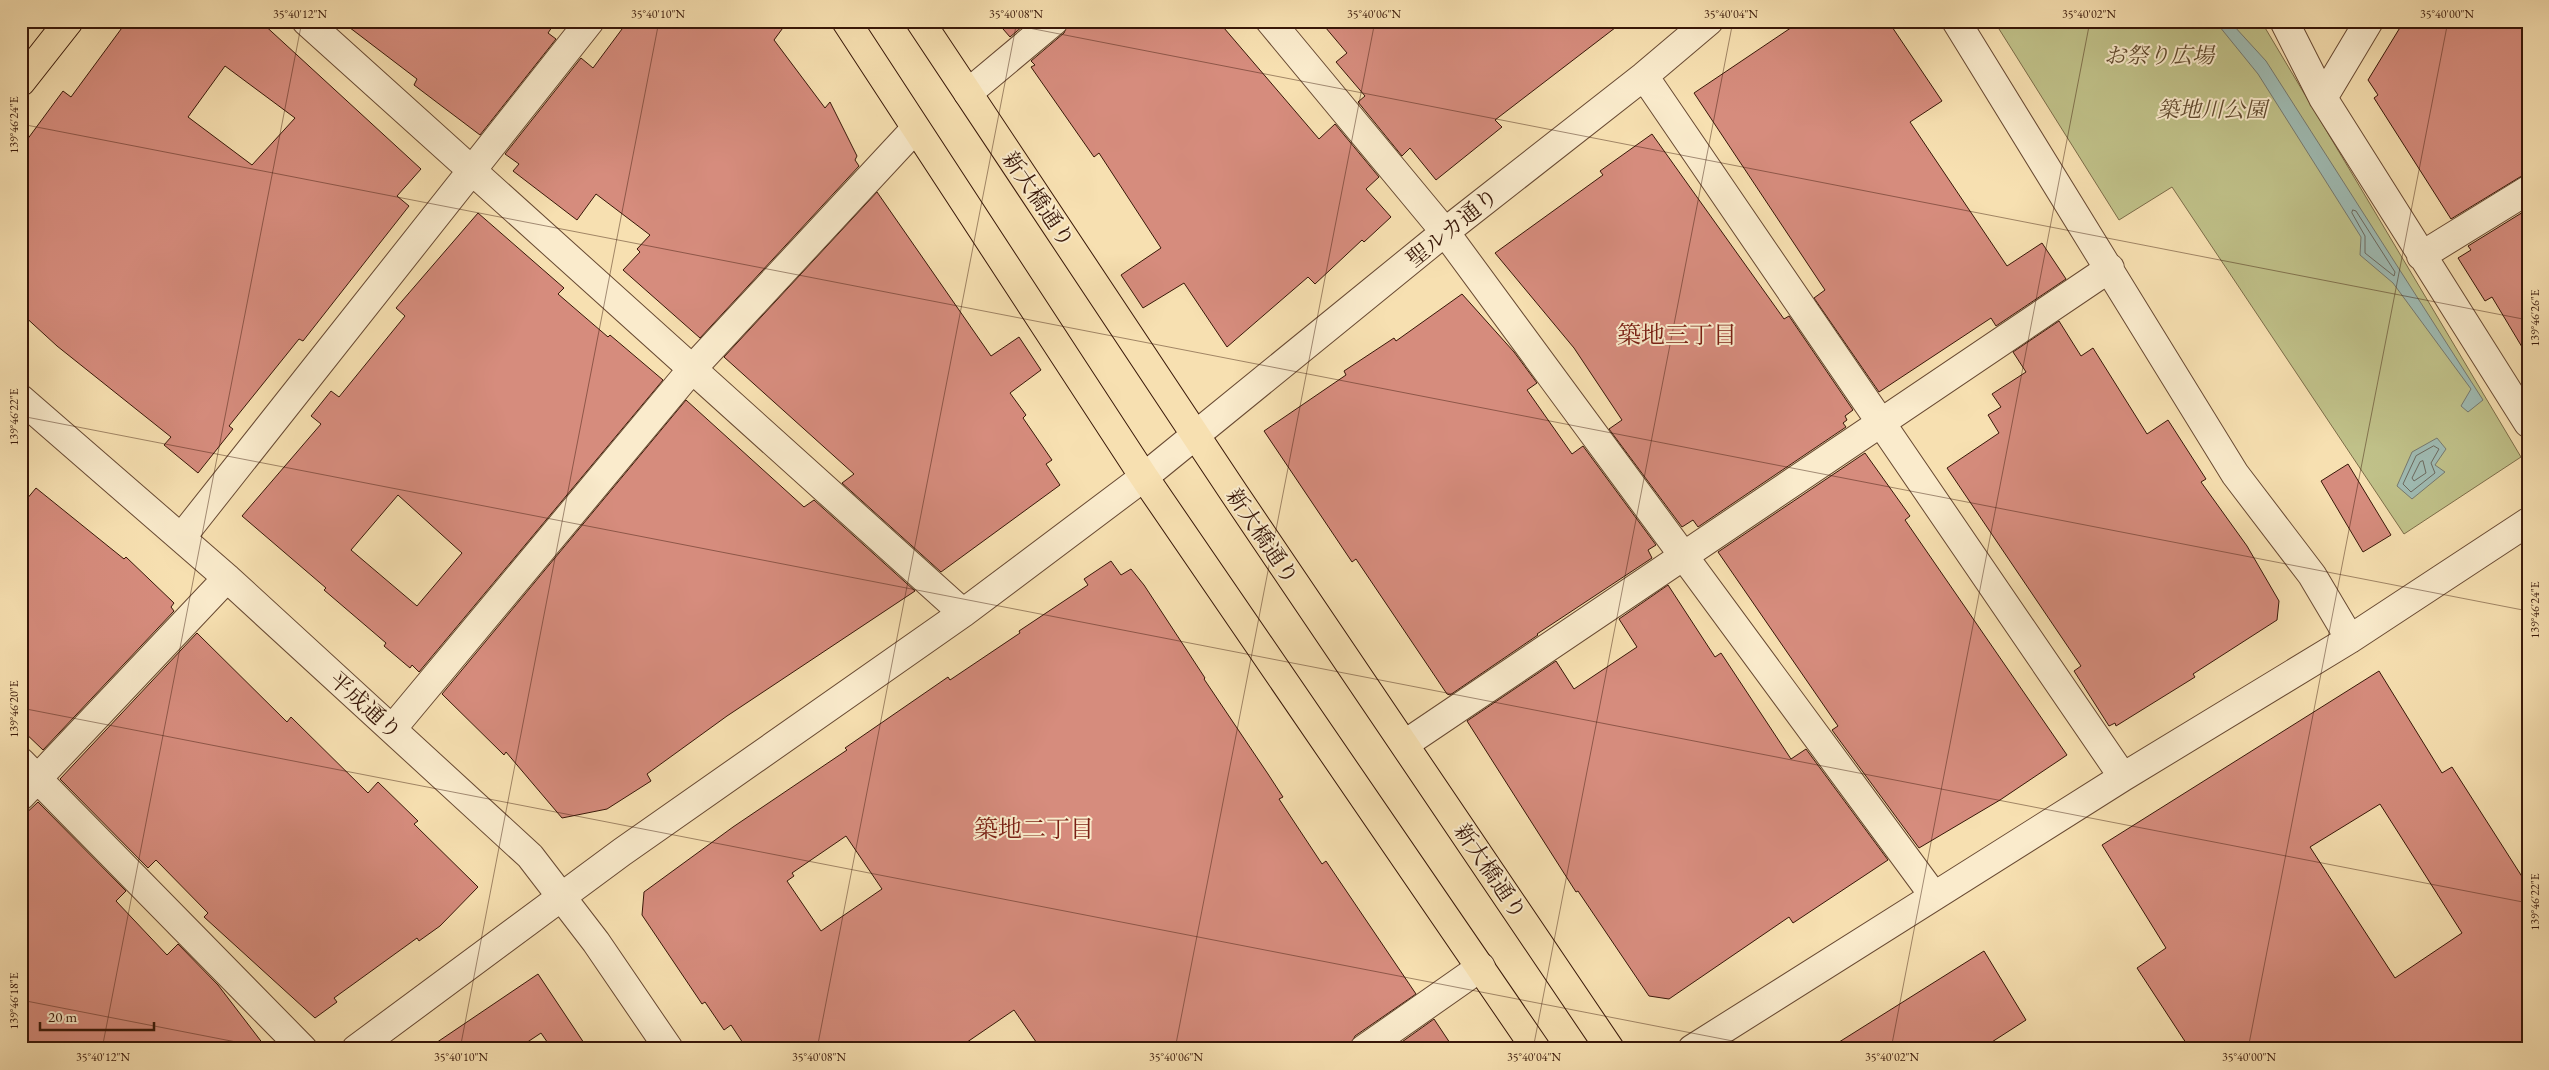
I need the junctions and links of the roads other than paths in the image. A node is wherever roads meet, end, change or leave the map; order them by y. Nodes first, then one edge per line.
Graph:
1 (69, 21) edge
2 (306, 21) edge
3 (590, 21) edge
4 (846, 21) edge
5 (920, 21) edge
6 (1054, 21) edge
7 (1270, 21) edge
8 (1709, 21) edge
9 (1956, 21) edge
10 (2284, 21) edge
11 (2370, 21) edge
12 (1644, 76) junction
13 (21, 82) edge
14 (968, 93) junction
15 (2323, 98) junction
16 (916, 129) junction
17 (472, 170) junction
18 (2528, 190) edge
19 (1445, 232) junction
20 (2421, 256) junction
21 (2110, 268) junction
22 (692, 369) junction
23 (21, 399) edge
24 (1881, 422) junction
25 (2528, 423) edge
26 (1196, 436) junction
27 (1144, 477) junction
28 (2528, 522) edge
29 (181, 538) junction
30 (1682, 557) junction
31 (227, 578) junction
32 (963, 613) junction
33 (2350, 639) junction
34 (392, 729) junction
35 (1404, 744) junction
36 (2123, 777) junction
37 (27, 779) edge
38 (563, 896) junction
39 (1934, 896) junction
40 (1481, 967) junction
41 (303, 1049) edge
42 (356, 1049) edge
43 (669, 1049) edge
44 (1364, 1049) edge
45 (1536, 1049) edge
46 (1610, 1049) edge
47 (1692, 1049) edge

1 - 13 main road
2 - 17 street
3 - 17 street
4 - 16 main road
5 - 14 main road, 新大橋通り
6 - 14 street
7 - 19 street
8 - 12 street, 聖ルカ通り
9 - 21 street
10 - 15 street
11 - 15 street
12 - 19 street, 聖ルカ通り
12 - 24 street
14 - 26 main road, 新大橋通り
15 - 20 street
16 - 22 street
16 - 27 main road
17 - 22 street
17 - 29 street
18 - 20 street
19 - 26 street, 聖ルカ通り
19 - 30 street
20 - 25 street
21 - 24 street
21 - 33 street
22 - 32 street
22 - 34 street
23 - 29 street, 平成通り
24 - 30 street
24 - 36 street
26 - 27 street, 聖ルカ通り
26 - 35 main road, 新大橋通り
27 - 32 street, 聖ルカ通り
27 - 40 main road
28 - 33 street
29 - 31 street, 平成通り
30 - 35 street
30 - 39 street
31 - 34 street, 平成通り
31 - 37 street
32 - 38 street, 聖ルカ通り
33 - 36 street
34 - 38 street, 平成通り
35 - 46 main road, 新大橋通り
36 - 39 street
37 - 41 street
38 - 42 street, 聖ルカ通り
38 - 43 street, 平成通り
39 - 47 street
40 - 44 street
40 - 45 main road

